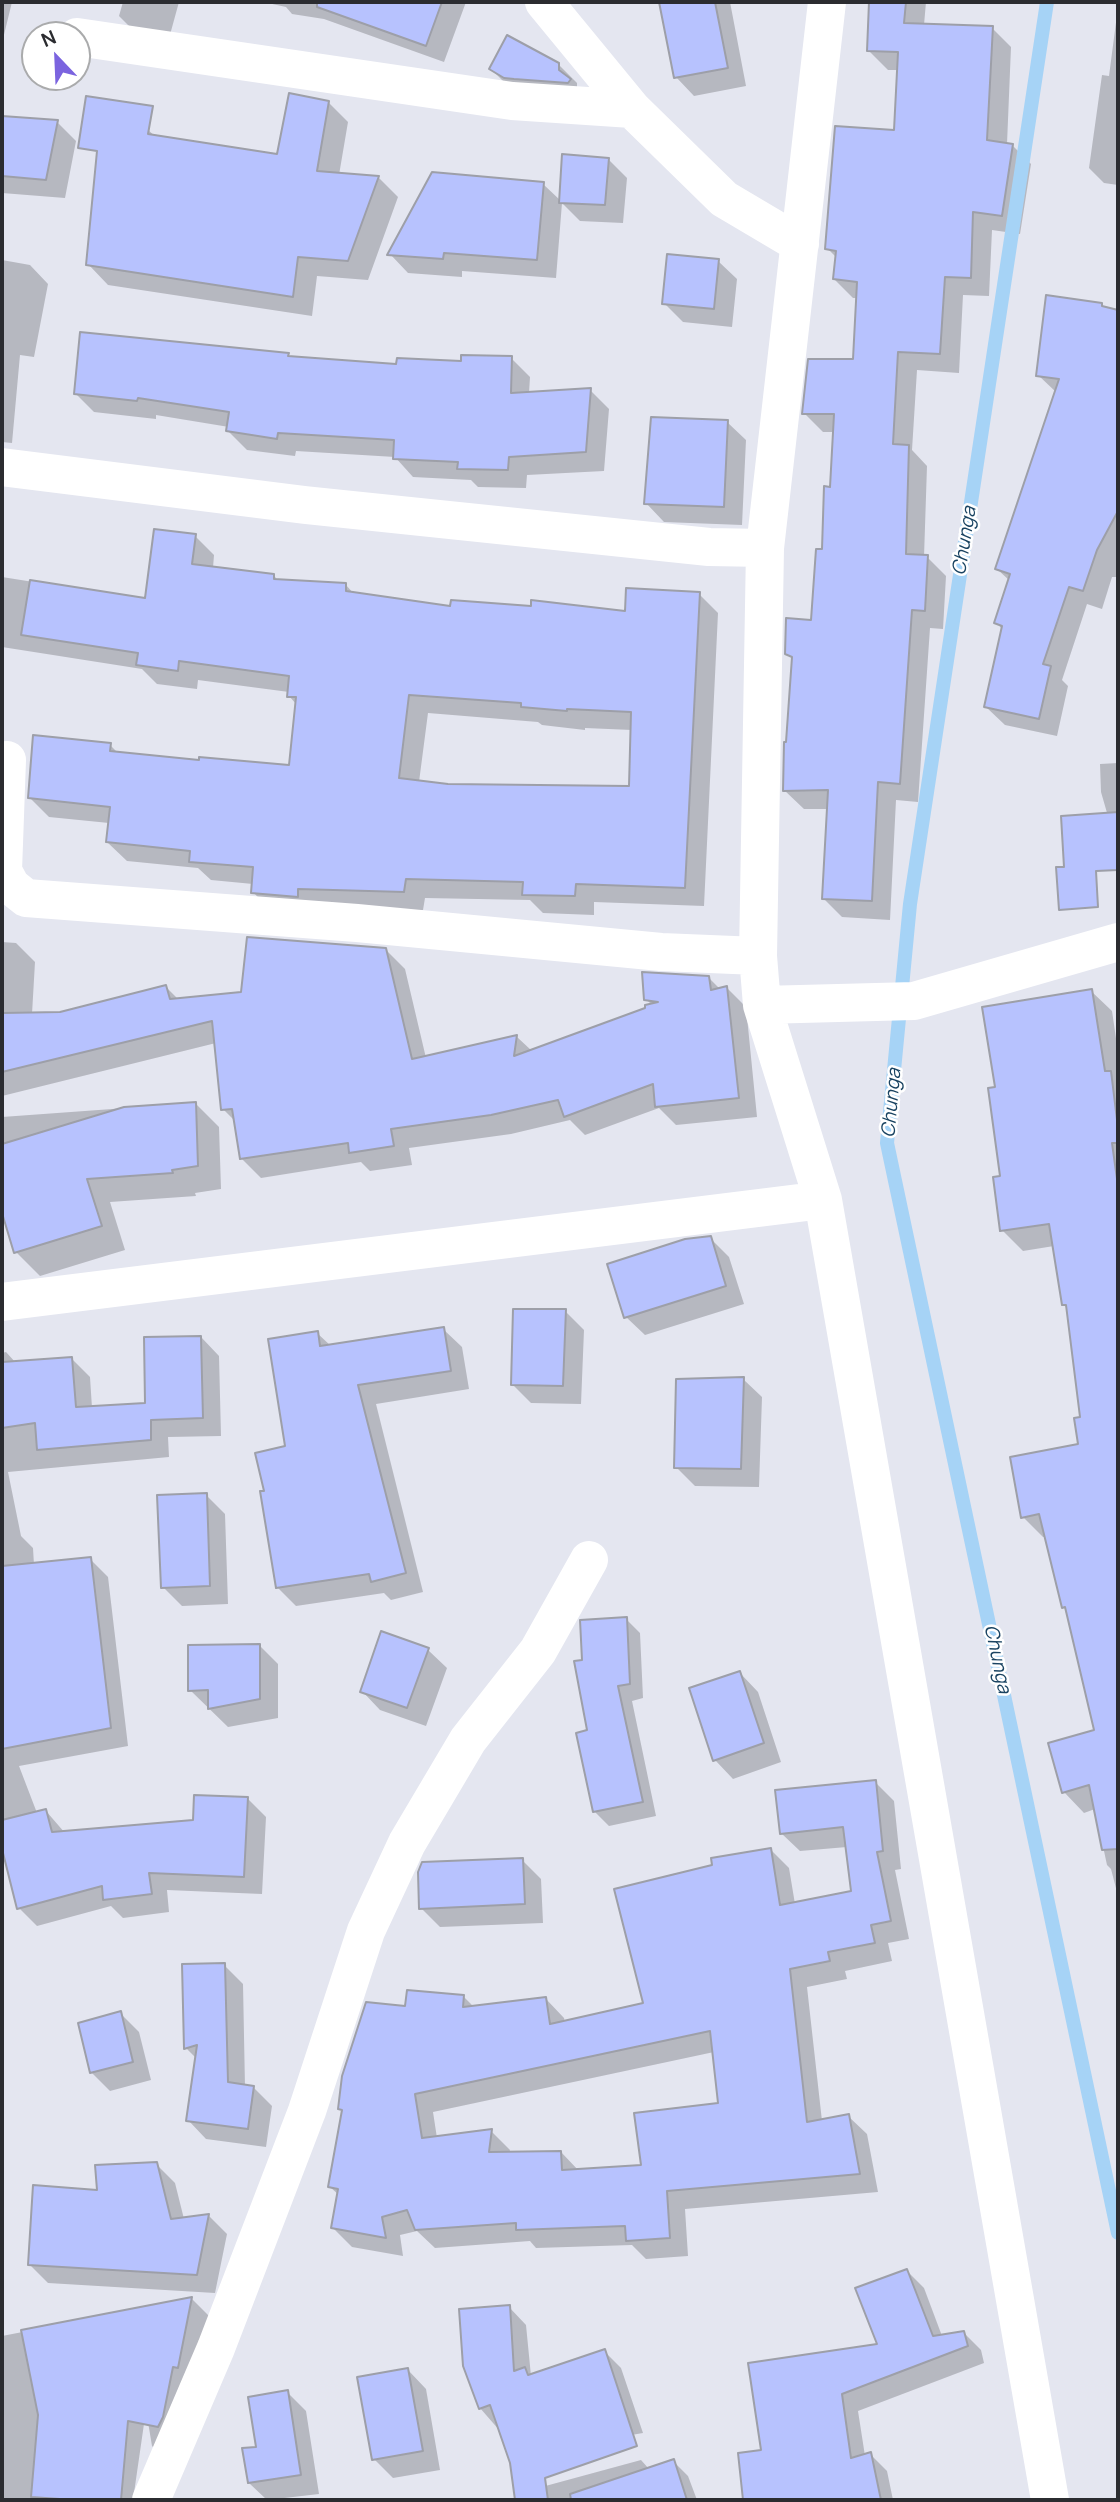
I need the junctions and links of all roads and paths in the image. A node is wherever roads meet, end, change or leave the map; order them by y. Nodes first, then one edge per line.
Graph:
1 (544, 2) edge
2 (827, 2) edge
3 (91, 39) edge
4 (632, 109) junction
5 (800, 244) junction
6 (2, 467) edge
7 (765, 548) junction
8 (7, 760) dead end
9 (1118, 942) edge
10 (758, 956) junction
11 (762, 1005) junction
12 (823, 1200) junction
13 (2, 1302) edge
14 (589, 1560) dead end
15 (151, 2500) edge
16 (1050, 2500) edge

1 - 4 street
2 - 5 street
3 - 4 street
4 - 5 street
5 - 7 street
6 - 7 street
7 - 10 street
8 - 10 street
9 - 11 street
10 - 11 street
11 - 12 street
12 - 13 street
12 - 16 street
14 - 15 street

